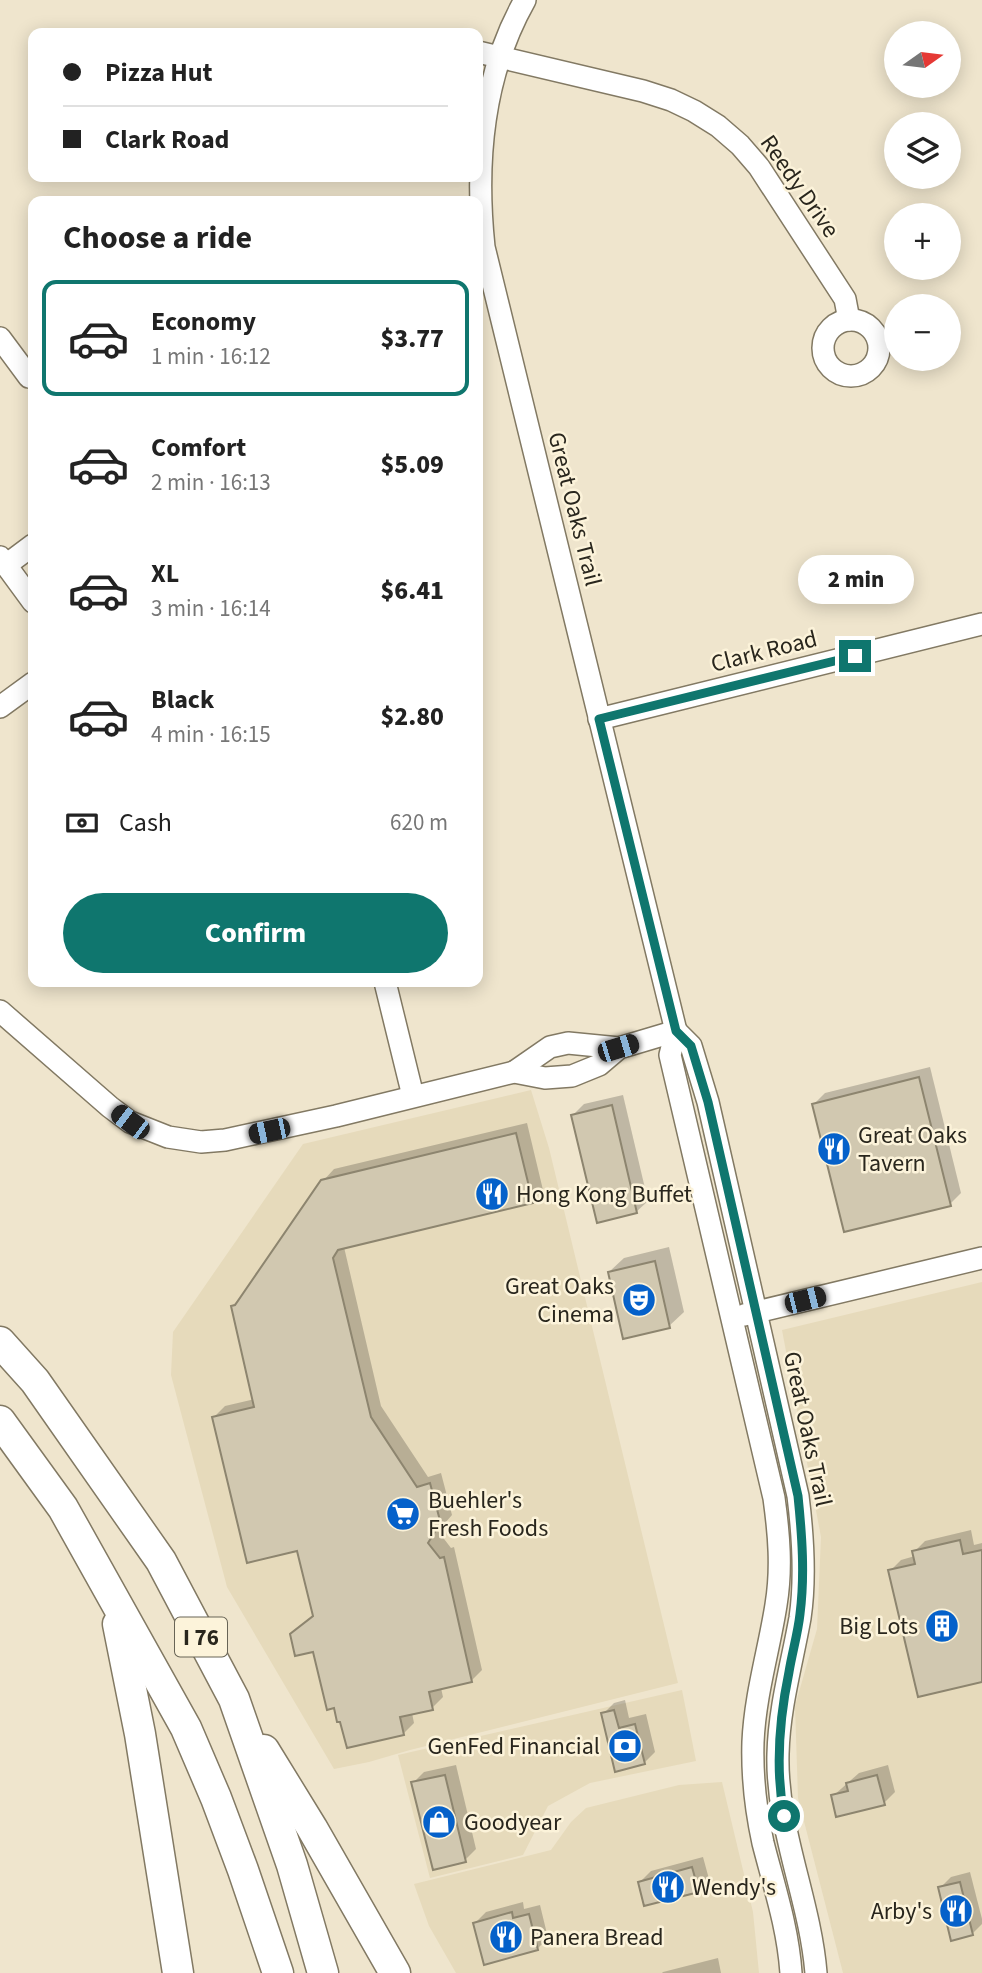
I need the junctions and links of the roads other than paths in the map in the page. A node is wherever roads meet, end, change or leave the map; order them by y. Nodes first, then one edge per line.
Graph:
1 (525, 0) edge
2 (483, 53) edge
3 (501, 56) junction
4 (483, 130) edge
5 (483, 231) edge
6 (849, 320) dead end
7 (2, 348) edge
8 (28, 376) edge
9 (28, 548) edge
10 (3, 561) edge
11 (28, 595) edge
12 (982, 624) edge
13 (28, 687) edge
14 (0, 707) edge
15 (599, 719) junction
16 (386, 987) edge
17 (0, 1011) edge
18 (676, 1031) junction
19 (618, 1048) junction
20 (514, 1072) junction
21 (414, 1096) junction
22 (982, 1258) edge
23 (755, 1312) junction
24 (732, 1318) junction
25 (0, 1342) edge
26 (0, 1421) edge
27 (113, 1600) junction
28 (233, 1699) junction
29 (178, 1973) edge
30 (278, 1973) edge
31 (323, 1973) edge
32 (395, 1973) edge
33 (791, 1973) edge
34 (816, 1973) edge

1 - 3 street, Great Oaks Trail
2 - 3 street, Reedy Drive
3 - 4 street, Great Oaks Trail
3 - 6 street, Reedy Drive
5 - 15 street, Great Oaks Trail
7 - 8 street
9 - 10 street
10 - 11 street
12 - 15 street, Clark Road
13 - 14 street
15 - 18 street, Great Oaks Trail
16 - 21 street
17 - 21 street
18 - 19 street
18 - 23 street, Great Oaks Trail
18 - 24 street, Great Oaks Trail
19 - 20 street
19 - 20 street
20 - 21 street
22 - 23 street
23 - 24 street
23 - 34 street, Great Oaks Trail
24 - 33 street, Great Oaks Trail
25 - 28 highway, I 76
26 - 27 highway, I 76
27 - 29 highway
27 - 30 highway, I 76
28 - 31 highway, I 76
28 - 32 highway

